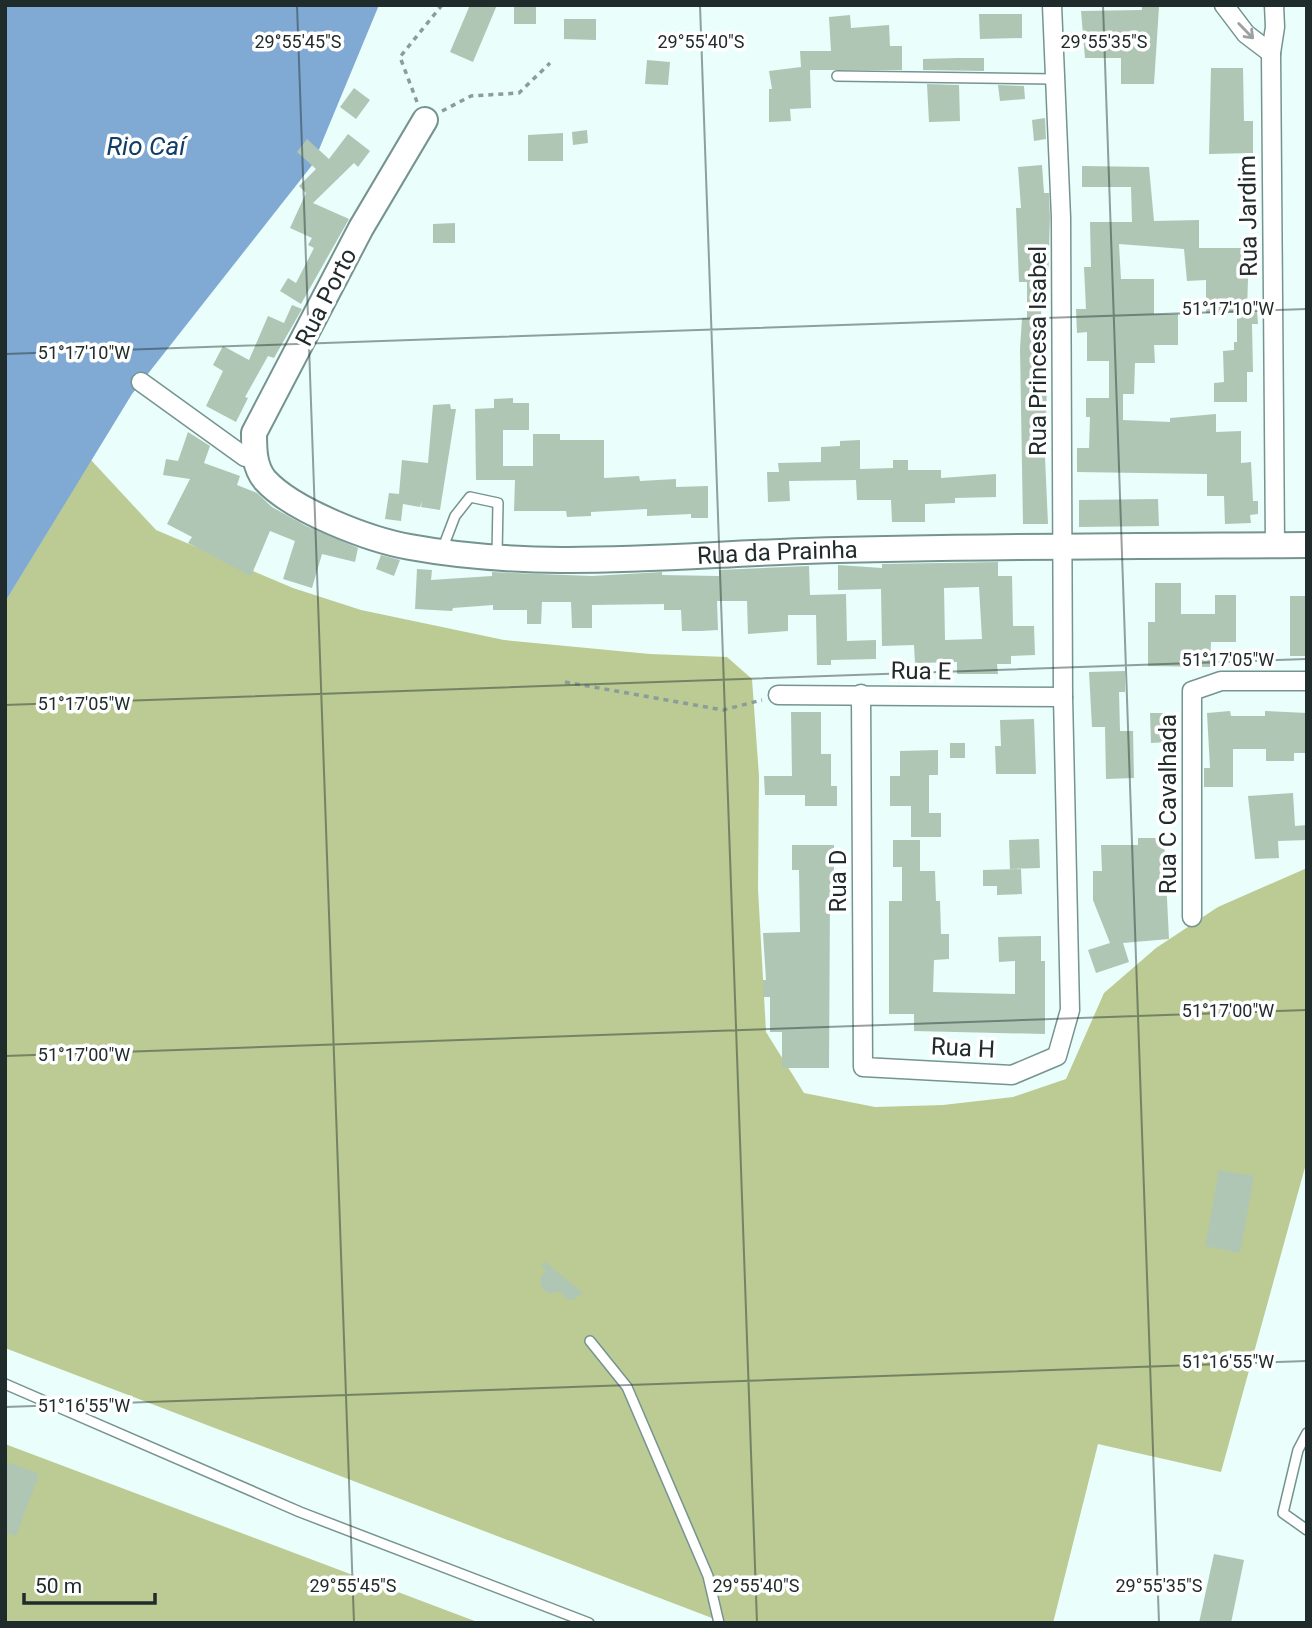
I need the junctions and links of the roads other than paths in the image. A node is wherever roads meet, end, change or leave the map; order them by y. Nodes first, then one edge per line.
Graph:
1 (1052, 5) edge
2 (1224, 5) edge
3 (1274, 5) edge
4 (1271, 53) junction
5 (837, 76) dead end
6 (1055, 79) junction
7 (425, 120) road end
8 (141, 382) dead end
9 (253, 454) junction
10 (1275, 545) junction
11 (1307, 545) edge
12 (1063, 546) junction
13 (441, 552) junction
14 (497, 557) junction
15 (1307, 681) edge
16 (861, 694) junction
17 (778, 695) road end
18 (1063, 697) junction
19 (1192, 917) dead end
20 (863, 1067) joint
21 (590, 1341) dead end
22 (5, 1384) edge
23 (1307, 1433) edge
24 (1307, 1530) edge
25 (589, 1623) edge
26 (719, 1623) edge

1 - 6 street, Rua Princesa Isabel
2 -> 4 street
3 - 4 street, Rua Jardim
4 - 10 street, Rua Jardim
5 - 6 lane
6 - 12 street, Rua Princesa Isabel
7 - 9 street, Rua Porto
8 - 9 street
9 - 13 street, Rua da Prainha
10 - 11 street, Rua da Prainha
10 - 12 street, Rua da Prainha
12 - 14 street, Rua da Prainha
12 - 18 street, Rua Princesa Isabel
13 - 14 street, Rua da Prainha
13 - 14 lane
15 - 19 street, Rua C Cavalhada
16 - 17 street, Rua E
16 - 18 street, Rua E
16 - 20 street, Rua D
18 - 20 street, Rua H
21 - 26 lane
22 - 25 lane
23 - 24 lane

